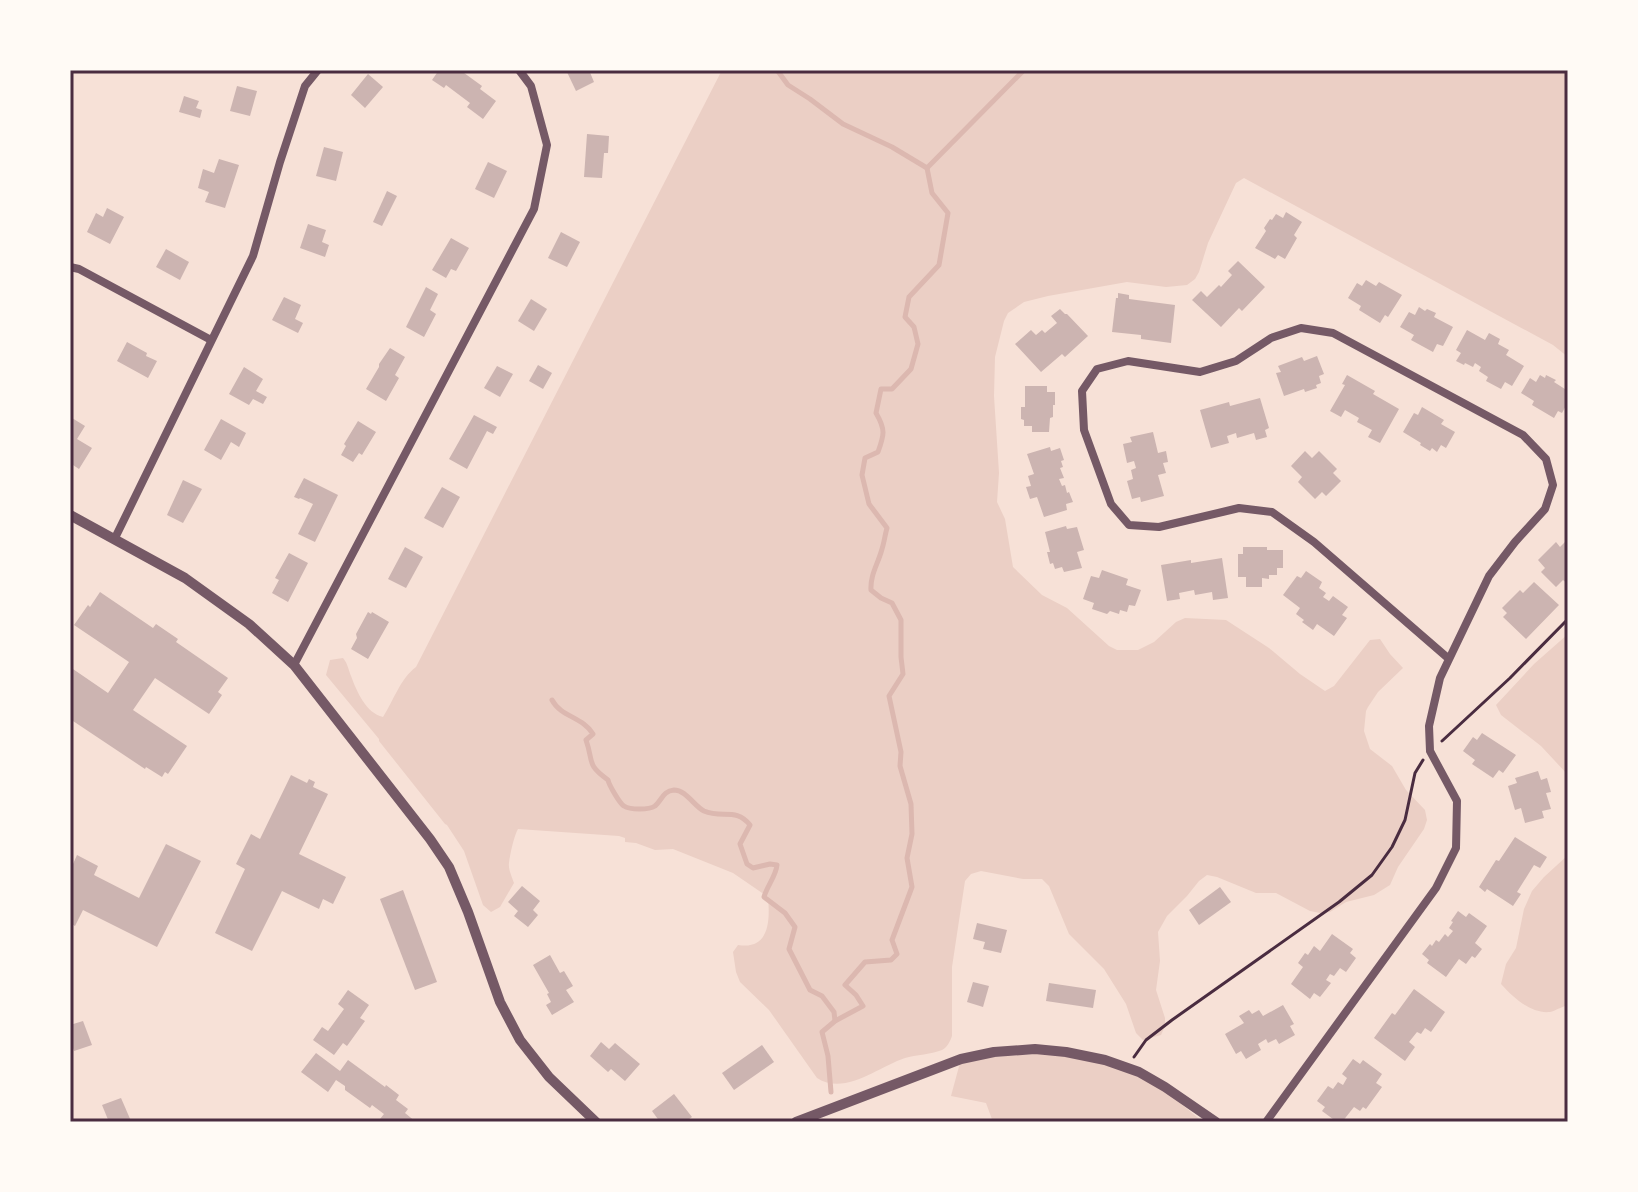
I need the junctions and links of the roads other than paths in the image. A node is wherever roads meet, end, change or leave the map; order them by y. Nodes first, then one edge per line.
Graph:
1 (318, 70) edge
2 (519, 70) edge
3 (70, 267) edge
4 (211, 340) junction
5 (70, 515) edge
6 (115, 538) junction
7 (1449, 659) junction
8 (294, 665) junction
9 (596, 1122) edge
10 (796, 1122) edge
11 (1216, 1122) edge
12 (1266, 1122) edge

1 - 4 street
2 - 8 street
3 - 4 street
4 - 6 street
5 - 6 street
6 - 8 street
7 - 7 street
7 - 12 street
8 - 9 street
10 - 11 street

